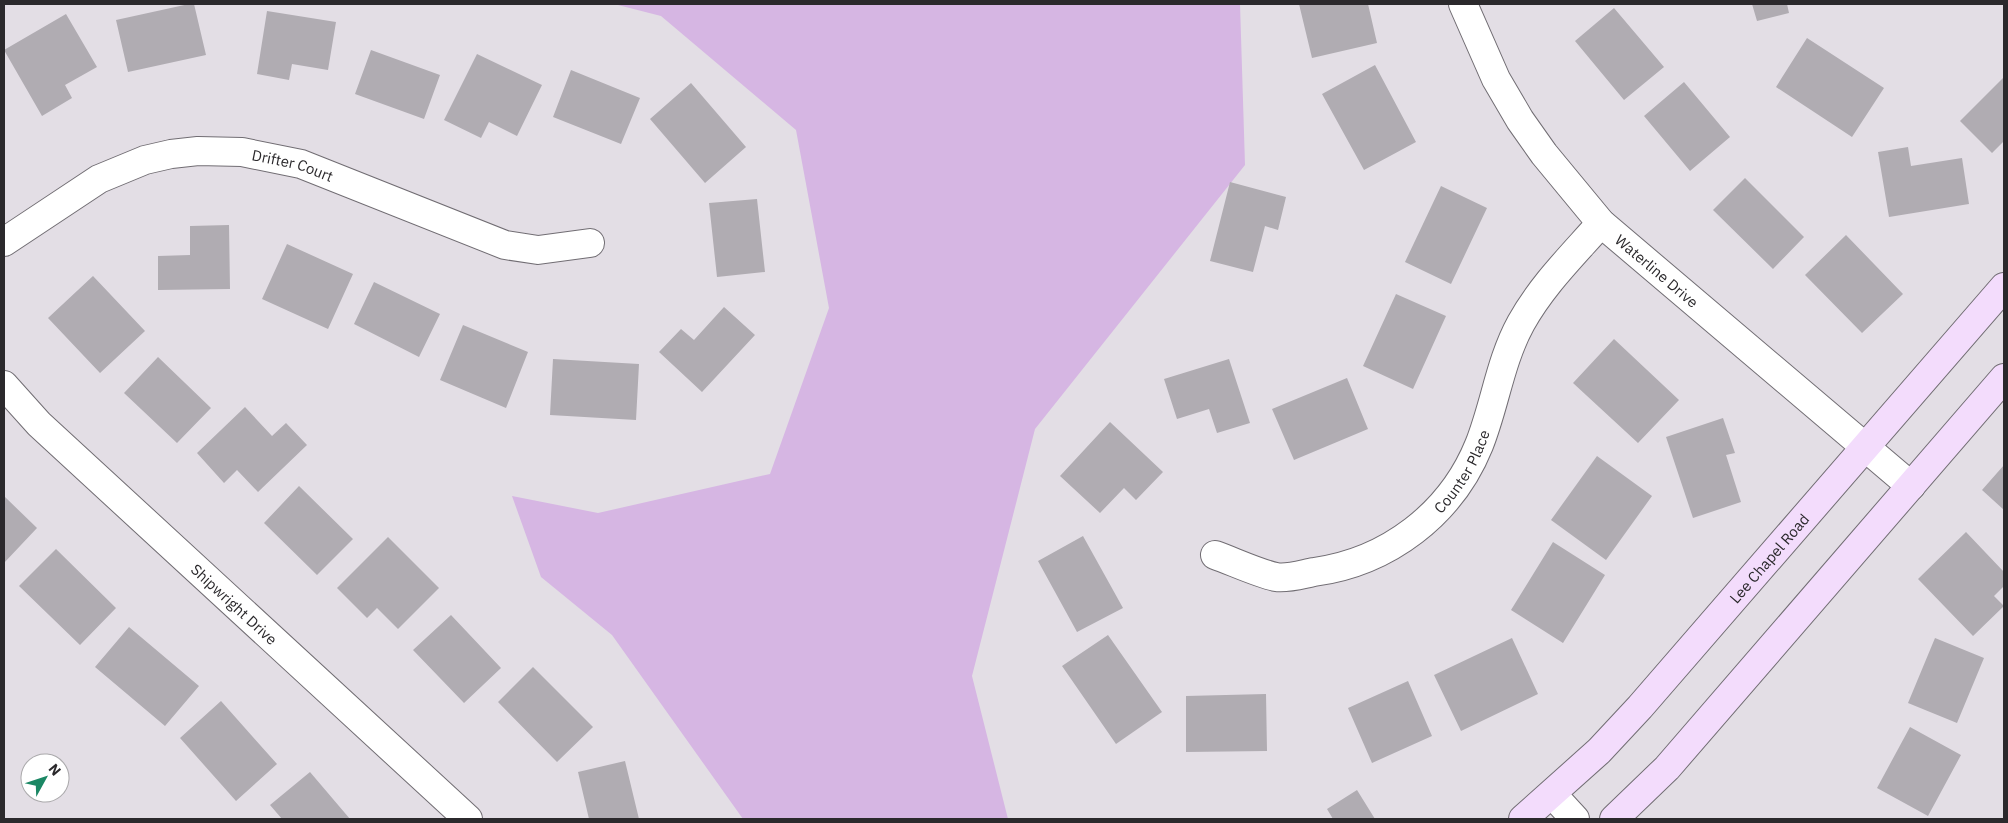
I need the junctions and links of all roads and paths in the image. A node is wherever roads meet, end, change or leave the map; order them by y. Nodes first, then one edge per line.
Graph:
1 (1463, 4) edge
2 (1601, 223) junction
3 (4, 242) edge
4 (590, 242) dead end
5 (2004, 287) edge
6 (2004, 378) edge
7 (4, 385) edge
8 (1866, 448) junction
9 (1911, 486) junction
10 (1215, 555) dead end
11 (1552, 794) junction
12 (468, 819) edge
13 (1524, 819) edge
14 (1575, 819) edge
15 (1614, 819) edge

1 - 2 street, Waterline Drive
2 - 8 street, Waterline Drive
2 - 10 street, Counter Place
3 - 4 street, Drifter Court
5 - 8 main road, Lee Chapel Road
6 - 9 main road
7 - 12 street, Shipwright Drive
8 - 9 street, Waterline Drive
8 - 11 main road, Lee Chapel Road
9 - 15 main road
11 - 13 main road, Lee Chapel Road
11 - 14 street

